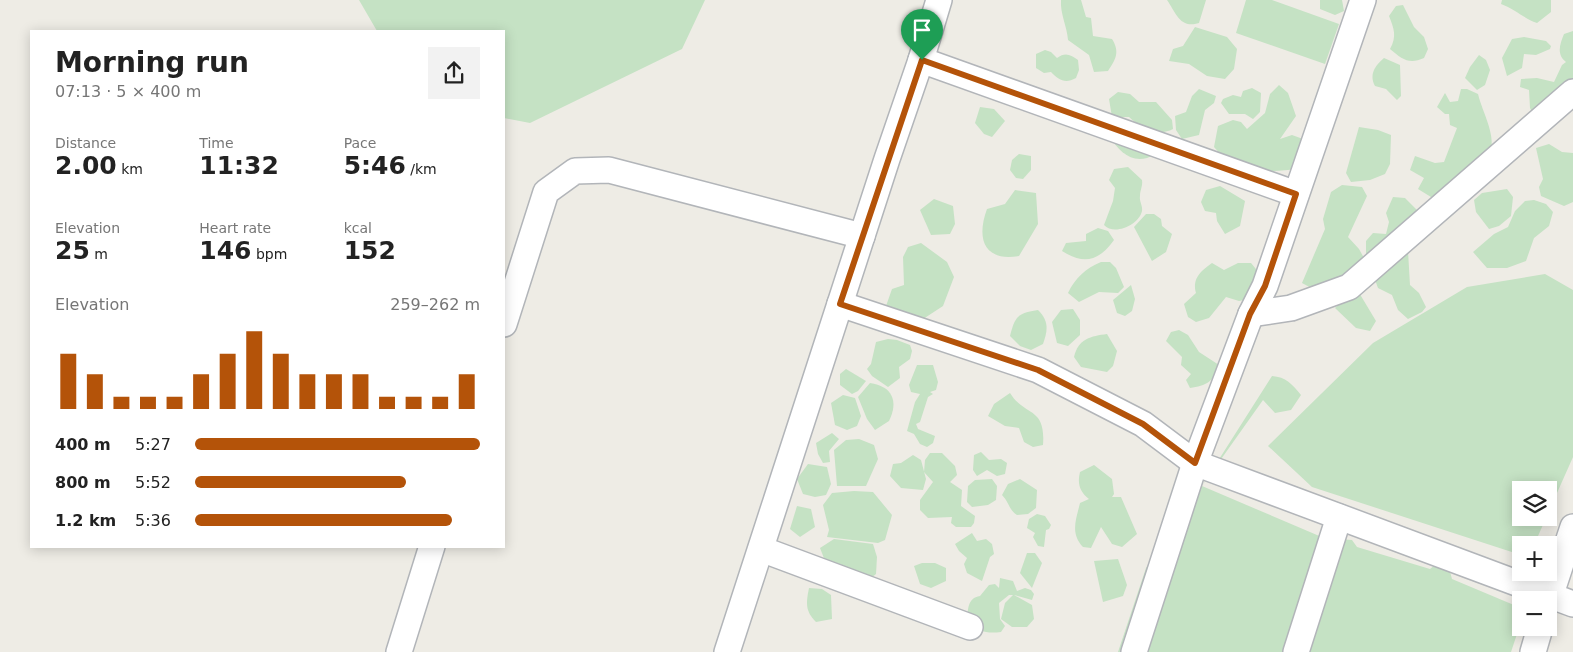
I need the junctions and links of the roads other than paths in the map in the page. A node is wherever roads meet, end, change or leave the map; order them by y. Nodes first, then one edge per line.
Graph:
1 (939, 0) edge
2 (1363, 0) edge
3 (922, 60) junction
4 (1573, 92) edge
5 (1296, 194) junction
6 (862, 236) junction
7 (840, 304) junction
8 (1250, 314) junction
9 (505, 321) edge
10 (1195, 463) junction
11 (1339, 517) junction
12 (1573, 527) edge
13 (431, 548) edge
14 (761, 549) junction
15 (1533, 591) edge
16 (1557, 600) edge
17 (970, 627) dead end
18 (1537, 636) edge
19 (398, 652) edge
20 (727, 652) edge
21 (1134, 652) edge
22 (1296, 652) edge
23 (1532, 652) edge

1 - 3 street
2 - 5 street
3 - 5 street
3 - 6 street
4 - 8 street
5 - 8 street
6 - 7 street
6 - 9 street
7 - 10 street
7 - 14 street
8 - 10 street
10 - 11 street
10 - 21 street
11 - 15 street
11 - 22 street
12 - 16 street
13 - 19 street
14 - 17 street
14 - 20 street
18 - 23 street

